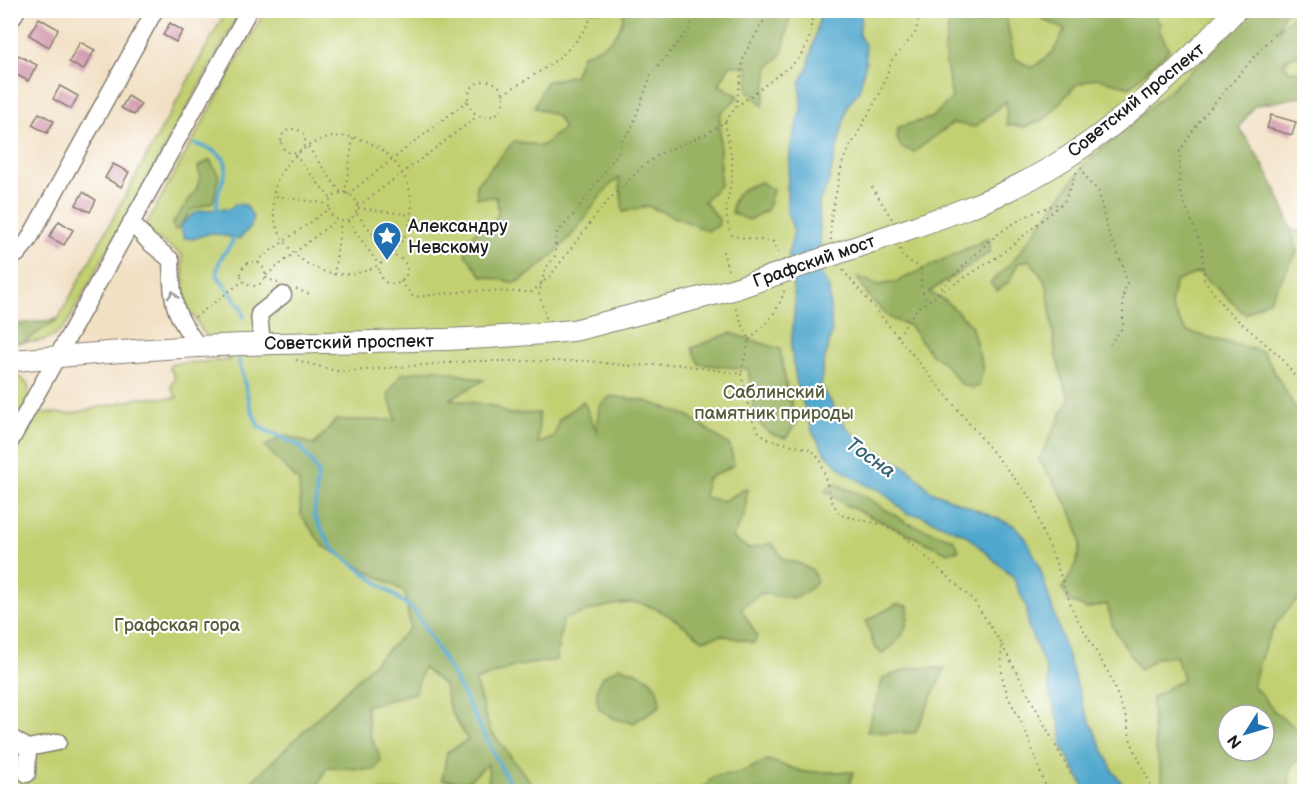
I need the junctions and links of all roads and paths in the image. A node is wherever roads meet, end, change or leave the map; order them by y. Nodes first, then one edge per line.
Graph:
1 (17, 10) edge
2 (155, 10) edge
3 (249, 10) edge
4 (595, 10) edge
5 (694, 10) edge
6 (770, 10) edge
7 (813, 10) edge
8 (921, 10) edge
9 (1139, 10) edge
10 (1152, 10) edge
11 (1236, 10) edge
12 (10, 22) edge
13 (1274, 34) dead end
14 (503, 94) junction
15 (467, 101) junction
16 (736, 107) junction
17 (478, 116) junction
18 (725, 122) junction
19 (353, 138) junction
20 (1092, 139) junction
21 (306, 146) junction
22 (294, 155) junction
23 (392, 158) junction
24 (1080, 164) junction
25 (403, 172) junction
26 (872, 188) dead end
27 (344, 193) junction
28 (275, 196) junction
29 (331, 200) junction
30 (1064, 202) junction
31 (329, 204) junction
32 (357, 204) junction
33 (358, 208) junction
34 (329, 209) junction
35 (357, 213) junction
36 (411, 215) junction
37 (336, 220) junction
38 (348, 221) junction
39 (131, 222) junction
40 (341, 222) junction
41 (895, 234) junction
42 (283, 241) junction
43 (832, 245) dead end
44 (723, 251) dead end
45 (294, 255) junction
46 (10, 257) edge
47 (390, 257) junction
48 (781, 260) dead end
49 (258, 263) junction
50 (839, 263) dead end
51 (381, 264) junction
52 (334, 275) junction
53 (264, 277) junction
54 (271, 278) dead end
55 (244, 280) junction
56 (401, 281) junction
57 (540, 286) junction
58 (785, 288) dead end
59 (733, 292) junction
60 (283, 295) dead end
61 (935, 295) junction
62 (1123, 295) junction
63 (1128, 298) dead end
64 (926, 302) junction
65 (194, 317) dead end
66 (548, 324) dead end
67 (898, 336) junction
68 (749, 340) junction
69 (262, 344) junction
70 (1110, 344) dead end
71 (198, 346) junction
72 (56, 356) junction
73 (293, 359) dead end
74 (10, 361) edge
75 (741, 374) junction
76 (1305, 389) edge
77 (10, 442) edge
78 (1001, 643) junction
79 (10, 737) edge
80 (58, 742) dead end
81 (28, 748) junction
82 (27, 774) dead end
83 (1071, 774) dead end
84 (1048, 792) edge
85 (1154, 792) edge

1 - 12 street
2 - 46 street
3 - 39 street
4 - 14 path
5 - 57 path
6 - 16 path
7 - 16 path
8 - 43 path
9 - 10 path
11 - 20 main road, Советский проспект
13 - 76 path
14 - 15 path
14 - 17 path
15 - 17 path
15 - 23 path
16 - 18 path
17 - 25 path
18 - 48 path
18 - 57 path
19 - 21 path
19 - 23 path
19 - 27 path
20 - 24 path
20 - 41 main road, Советский проспект
21 - 22 path
21 - 22 path
21 - 27 path
22 - 28 path
22 - 29 path
23 - 25 path
23 - 27 path
24 - 30 path
24 - 62 path
25 - 32 path
25 - 36 path
26 - 41 path
27 - 29 path
27 - 32 path
28 - 31 path
28 - 42 path
29 - 31 path
30 - 61 path
30 - 61 path
31 - 34 path
32 - 33 path
33 - 35 path
33 - 36 path
34 - 37 path
34 - 42 path
35 - 38 path
35 - 47 path
36 - 47 path
37 - 40 path
37 - 45 path
38 - 40 path
38 - 51 path
71 -> 39 street
39 - 72 street
40 - 52 path
41 - 59 main road, Графский мост, bridge
41 - 64 path
42 - 45 path
42 - 49 path
44 - 59 path
45 - 52 path
45 - 53 path
47 - 51 path
47 - 56 path
49 - 53 path
49 - 55 path
50 - 67 path
51 - 52 path
51 - 56 path
53 - 54 path
53 - 55 path
55 - 65 path
56 - 57 path
57 - 66 path
58 - 68 path
59 - 68 path
59 - 69 main road, Советский проспект
60 - 69 street
61 - 64 path
62 - 63 path
62 - 70 path
64 - 67 path
67 - 85 path
68 - 75 path
69 - 71 main road, Советский проспект
71 - 72 main road, Советский проспект
72 - 74 main road, Советский проспект
72 - 77 street
73 - 75 path
75 - 78 path
78 - 83 path
78 - 84 path
79 - 81 street
80 - 81 street
81 - 82 street

